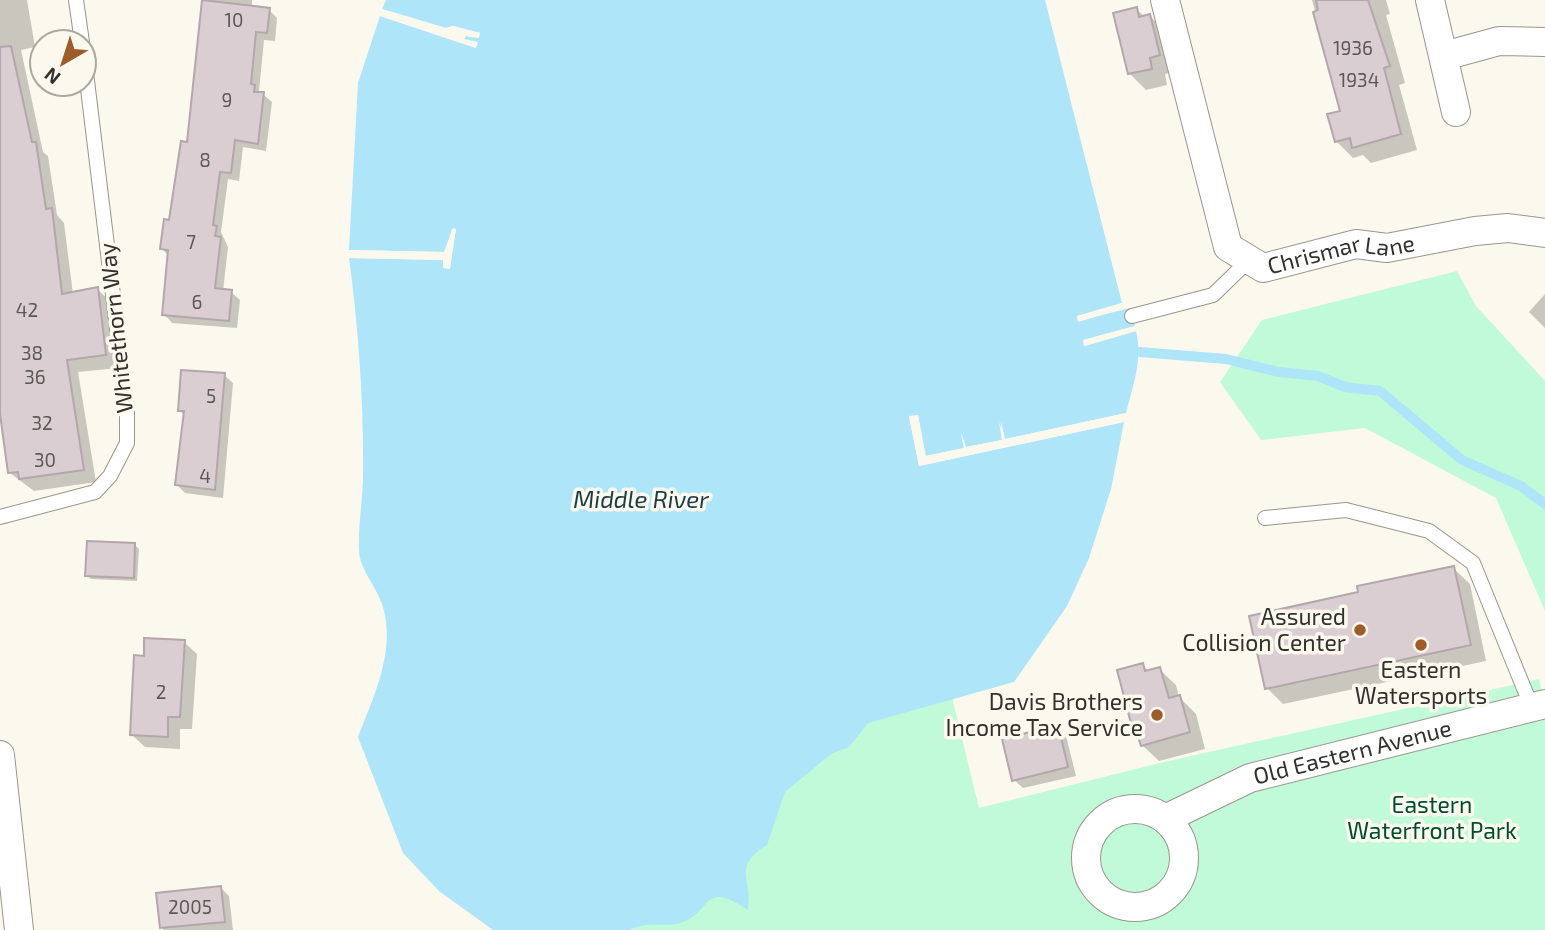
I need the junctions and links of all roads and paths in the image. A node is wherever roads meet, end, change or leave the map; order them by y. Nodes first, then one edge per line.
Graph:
1 (76, 0) edge
2 (1165, 0) edge
3 (1430, 0) edge
4 (80, 28) edge
5 (1545, 42) edge
6 (1444, 56) junction
7 (89, 98) edge
8 (1456, 112) dead end
9 (1545, 233) edge
10 (1249, 260) junction
11 (1132, 316) dead end
12 (0, 517) edge
13 (1265, 518) dead end
14 (1539, 706) edge
15 (0, 755) edge
16 (3, 796) edge
17 (1165, 819) dead end
18 (19, 930) edge

1 - 4 lane
2 - 10 street, Chrismar Lane
3 - 6 street
5 - 6 street
6 - 8 street
7 - 12 lane, Whitethorn Way
9 - 10 street, Chrismar Lane
10 - 11 lane
13 - 14 lane
14 - 17 street, Old Eastern Avenue
15 - 16 street
16 - 18 street

